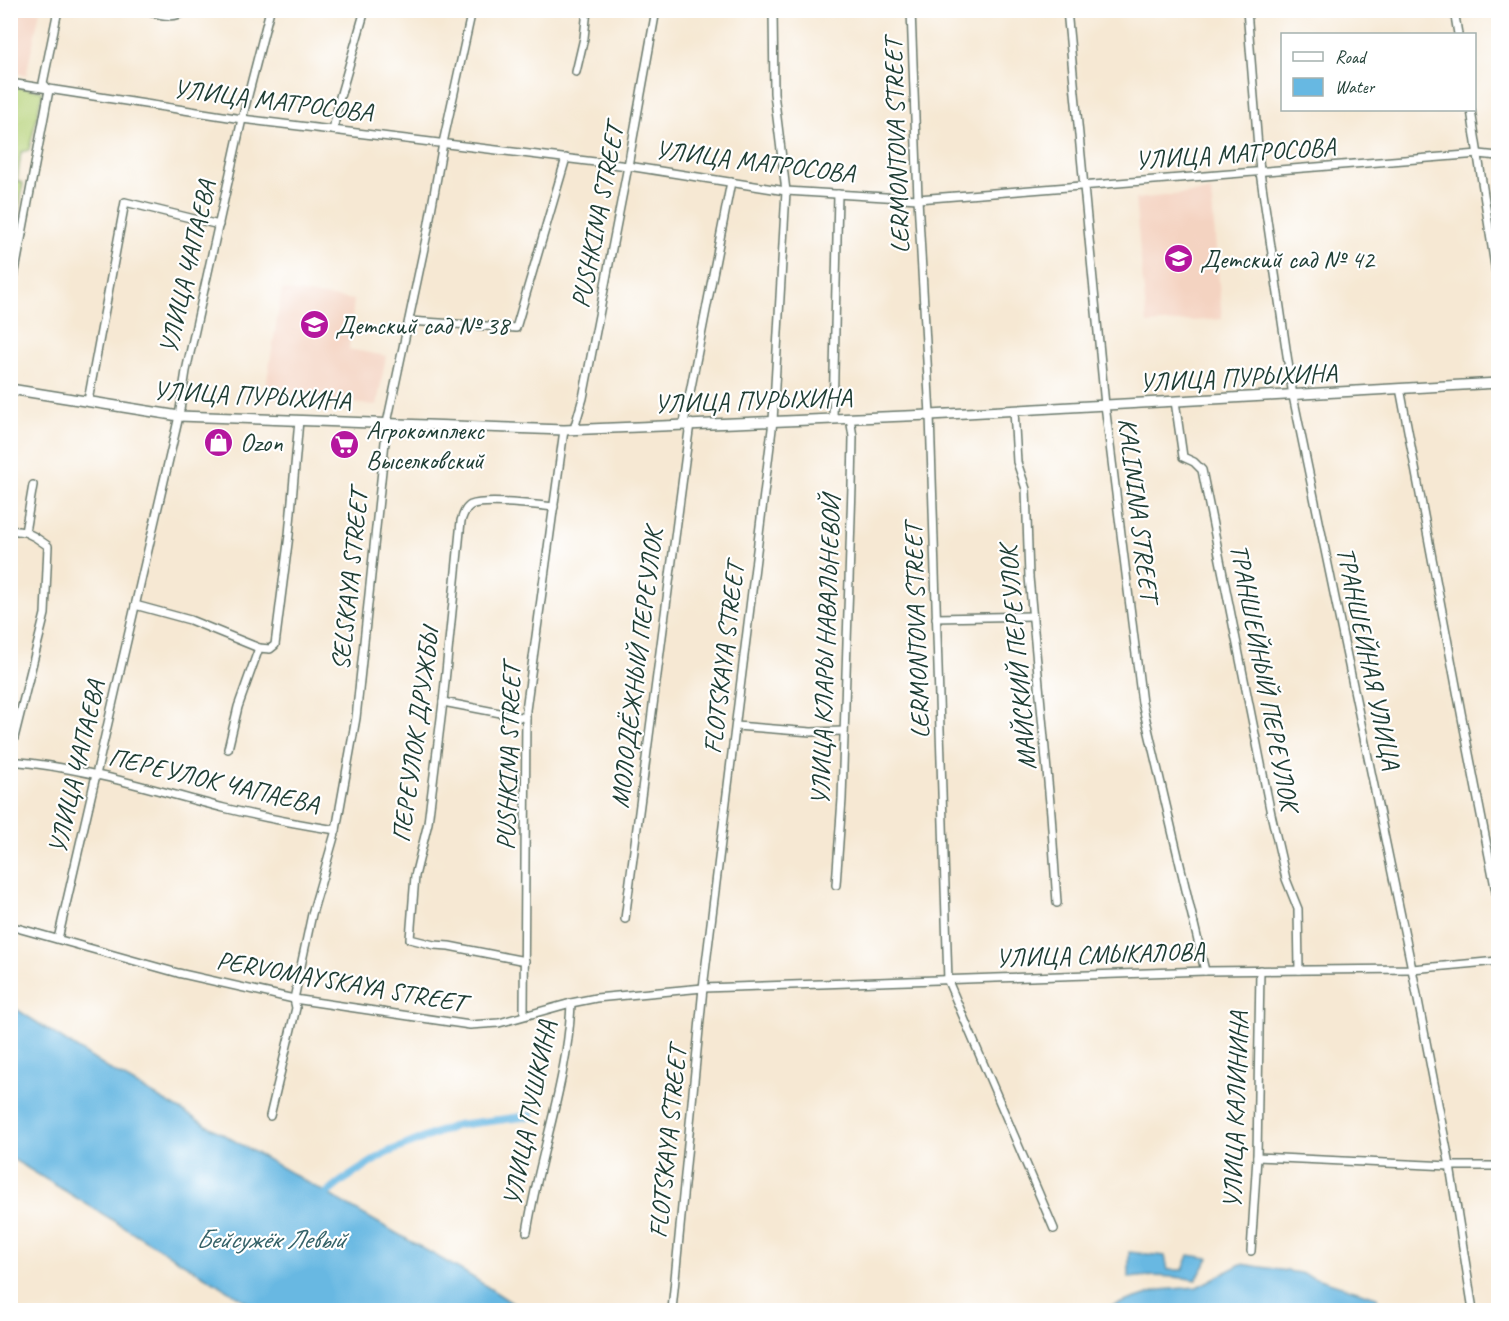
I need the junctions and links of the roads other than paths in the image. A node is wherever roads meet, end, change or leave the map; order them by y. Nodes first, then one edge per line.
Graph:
1 (141, 10) edge
2 (186, 10) edge
3 (270, 10) edge
4 (365, 10) edge
5 (472, 10) edge
6 (587, 10) edge
7 (656, 10) edge
8 (773, 10) edge
9 (911, 10) edge
10 (1067, 10) edge
11 (1247, 10) edge
12 (1454, 10) edge
13 (58, 11) edge
14 (1458, 33) edge
15 (576, 72) dead end
16 (10, 83) edge
17 (49, 90) junction
18 (1471, 111) edge
19 (242, 119) junction
20 (333, 130) junction
21 (443, 143) junction
22 (1479, 154) junction
23 (1498, 156) edge
24 (566, 158) junction
25 (628, 166) junction
26 (1260, 172) junction
27 (731, 182) junction
28 (1083, 185) junction
29 (786, 191) junction
30 (838, 194) junction
31 (918, 199) junction
32 (219, 225) junction
33 (1498, 286) edge
34 (10, 298) edge
35 (409, 321) junction
36 (1498, 383) edge
37 (1400, 388) junction
38 (10, 390) edge
39 (1293, 396) junction
40 (1175, 401) junction
41 (88, 402) junction
42 (1105, 405) junction
43 (1014, 410) junction
44 (930, 415) junction
45 (179, 416) junction
46 (833, 418) junction
47 (850, 418) junction
48 (299, 420) junction
49 (773, 421) junction
50 (387, 423) junction
51 (687, 423) junction
52 (574, 429) junction
53 (564, 430) junction
54 (33, 485) dead end
55 (554, 507) junction
56 (10, 530) edge
57 (25, 532) junction
58 (135, 605) junction
59 (1032, 616) junction
60 (936, 618) junction
61 (259, 648) junction
62 (443, 702) junction
63 (526, 718) junction
64 (736, 726) junction
65 (844, 731) junction
66 (228, 749) dead end
67 (10, 754) edge
68 (10, 761) edge
69 (96, 774) junction
70 (336, 830) junction
71 (836, 885) dead end
72 (1498, 902) edge
73 (1057, 903) dead end
74 (625, 919) dead end
75 (10, 926) edge
76 (58, 939) junction
77 (525, 961) junction
78 (1498, 961) edge
79 (1412, 969) junction
80 (1260, 970) junction
81 (1299, 970) junction
82 (1205, 971) junction
83 (948, 981) junction
84 (703, 988) junction
85 (294, 999) junction
86 (571, 1003) junction
87 (524, 1015) junction
88 (270, 1116) dead end
89 (1257, 1157) junction
90 (1450, 1166) junction
91 (1498, 1166) edge
92 (1054, 1229) dead end
93 (527, 1232) dead end
94 (1251, 1251) dead end
95 (672, 1311) edge
96 (1473, 1311) edge

1 - 2 street
3 - 19 street, УЛИЦА ЧАПАЕВА
4 - 20 street
5 - 21 street, SELSKAYA STREET
6 - 15 street
7 - 25 street, PUSHKINA STREET
8 - 29 street, FLOTSKAYA STREET
9 - 31 street, LERMONTOVA STREET
10 - 28 street, KALININA STREET
11 - 26 street, ТРАНШЕЙНАЯ УЛИЦА
12 - 14 street
13 - 17 street
16 - 17 street, УЛИЦА МАТРОСОВА
17 - 19 street, УЛИЦА МАТРОСОВА
17 - 34 street
18 - 22 street
19 - 20 street, УЛИЦА МАТРОСОВА
19 - 32 street, УЛИЦА ЧАПАЕВА
20 - 21 street, УЛИЦА МАТРОСОВА
21 - 24 street, УЛИЦА МАТРОСОВА
21 - 35 street, SELSKAYA STREET
22 - 23 street, УЛИЦА МАТРОСОВА
22 - 26 street, УЛИЦА МАТРОСОВА
22 - 33 street
24 - 25 street, УЛИЦА МАТРОСОВА
24 - 35 street
25 - 27 street, УЛИЦА МАТРОСОВА
25 - 52 street, PUSHKINA STREET
26 - 28 street, УЛИЦА МАТРОСОВА
26 - 39 street, ТРАНШЕЙНАЯ УЛИЦА
27 - 29 street, УЛИЦА МАТРОСОВА
27 - 51 street, МОЛОДЁЖНЫЙ ПЕРЕУЛОК
28 - 31 street, УЛИЦА МАТРОСОВА
28 - 42 street, KALININA STREET
29 - 30 street, УЛИЦА МАТРОСОВА
29 - 49 street, FLOTSKAYA STREET
30 - 31 street, УЛИЦА МАТРОСОВА
30 - 46 street
31 - 44 street, LERMONTOVA STREET
32 - 41 street
32 - 45 street, УЛИЦА ЧАПАЕВА
35 - 50 street, SELSKAYA STREET
36 - 37 street, УЛИЦА ПУРЫХИНА
37 - 39 street, УЛИЦА ПУРЫХИНА
37 - 72 street
38 - 41 street, УЛИЦА ПУРЫХИНА
39 - 40 street, УЛИЦА ПУРЫХИНА
39 - 79 street, ТРАНШЕЙНАЯ УЛИЦА
40 - 42 street, УЛИЦА ПУРЫХИНА
40 - 81 street, ТРАНШЕЙНЫЙ ПЕРЕУЛОК
41 - 45 street, УЛИЦА ПУРЫХИНА
42 - 43 street, УЛИЦА ПУРЫХИНА
42 - 82 street, KALININA STREET
43 - 44 street, УЛИЦА ПУРЫХИНА
43 - 59 street, МАЙСКИЙ ПЕРЕУЛОК
44 - 47 street, УЛИЦА ПУРЫХИНА
44 - 60 street, LERMONTOVA STREET
45 - 48 street, УЛИЦА ПУРЫХИНА
45 - 58 street, УЛИЦА ЧАПАЕВА
46 - 47 street, УЛИЦА ПУРЫХИНА
46 - 49 street, УЛИЦА ПУРЫХИНА
47 - 65 street, УЛИЦА КЛАРЫ НАВАЛЬНЕВОЙ
48 - 50 street, УЛИЦА ПУРЫХИНА
48 - 61 street
49 - 51 street, УЛИЦА ПУРЫХИНА
49 - 64 street, FLOTSKAYA STREET
50 - 53 street, УЛИЦА ПУРЫХИНА
50 - 70 street, SELSKAYA STREET
51 - 52 street, УЛИЦА ПУРЫХИНА
51 - 74 street, МОЛОДЁЖНЫЙ ПЕРЕУЛОК
52 - 53 street, УЛИЦА ПУРЫХИНА
53 - 55 street, PUSHKINA STREET
54 - 57 street
55 - 62 street, ПЕРЕУЛОК ДРУЖБЫ
55 - 63 street, PUSHKINA STREET
56 - 57 street
57 - 67 street
58 - 61 street
58 - 69 street, УЛИЦА ЧАПАЕВА
59 - 60 street
59 - 73 street, МАЙСКИЙ ПЕРЕУЛОК
60 - 83 street, LERMONTOVA STREET
61 - 66 street
62 - 63 street
62 - 77 street, ПЕРЕУЛОК ДРУЖБЫ
63 - 77 street, PUSHKINA STREET
64 - 65 street
64 - 84 street, FLOTSKAYA STREET
65 - 71 street, УЛИЦА КЛАРЫ НАВАЛЬНЕВОЙ
68 - 69 street, ПЕРЕУЛОК ЧАПАЕВА
69 - 70 street, ПЕРЕУЛОК ЧАПАЕВА
69 - 76 street, УЛИЦА ЧАПАЕВА
70 - 85 street, SELSKAYA STREET
75 - 76 street, PERVOMAYSKAYA STREET
76 - 85 street, PERVOMAYSKAYA STREET
77 - 87 street, PUSHKINA STREET
78 - 79 street, УЛИЦА СМЫКАЛОВА
79 - 81 street, УЛИЦА СМЫКАЛОВА
79 - 90 street, ТРАНШЕЙНАЯ УЛИЦА
80 - 81 street, УЛИЦА СМЫКАЛОВА
80 - 82 street, УЛИЦА СМЫКАЛОВА
80 - 89 street, УЛИЦА КАЛИНИНА
82 - 83 street, УЛИЦА СМЫКАЛОВА
83 - 84 street, УЛИЦА СМЫКАЛОВА
83 - 92 street, LERMONTOVA STREET
84 - 86 street, PERVOMAYSKAYA STREET
84 - 95 street, FLOTSKAYA STREET
85 - 87 street, PERVOMAYSKAYA STREET
85 - 88 street, SELSKAYA STREET
86 - 87 street, PERVOMAYSKAYA STREET
86 - 93 street, УЛИЦА ПУШКИНА
89 - 90 street
89 - 94 street, УЛИЦА КАЛИНИНА
90 - 91 street
90 - 96 street, ТРАНШЕЙНАЯ УЛИЦА

